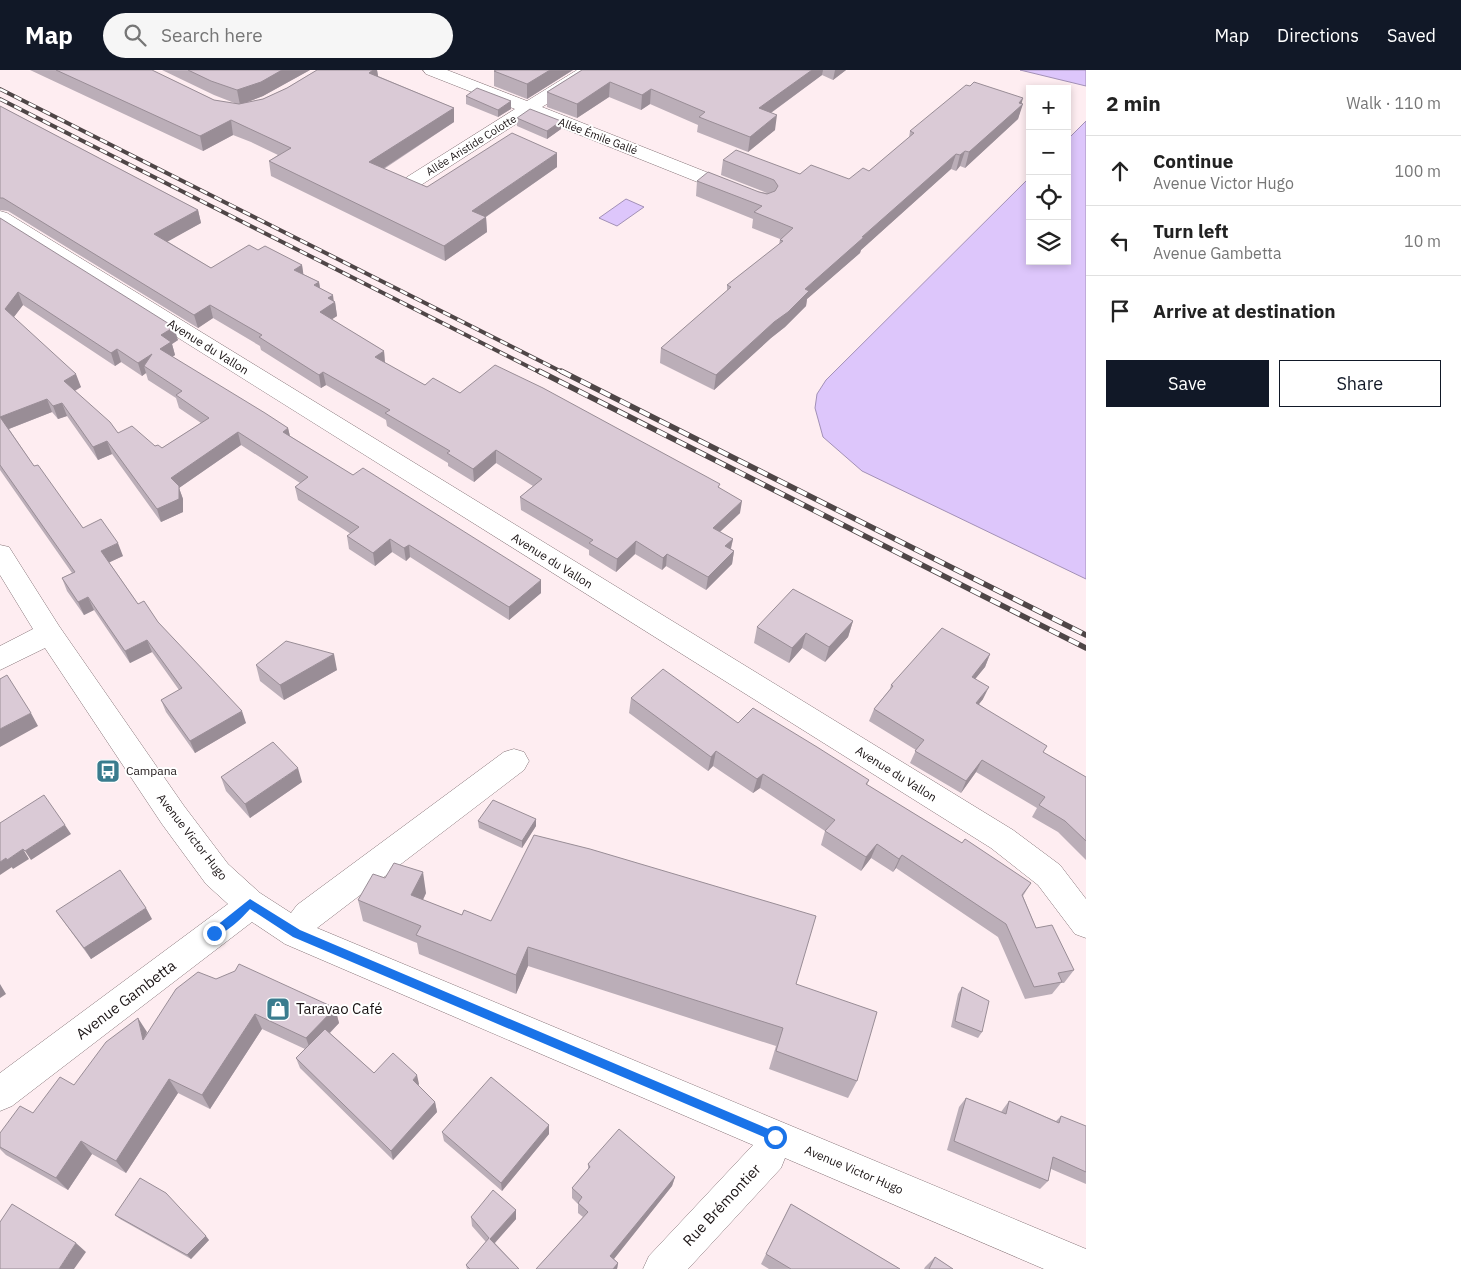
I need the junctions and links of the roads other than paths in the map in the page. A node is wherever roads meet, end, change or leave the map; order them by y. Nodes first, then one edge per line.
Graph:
1 (432, 70) edge
2 (589, 70) edge
3 (528, 109) junction
4 (414, 181) edge
5 (755, 198) edge
6 (0, 217) edge
7 (0, 554) edge
8 (49, 633) junction
9 (0, 659) edge
10 (514, 761) dead end
11 (250, 903) junction
12 (1086, 924) edge
13 (296, 934) junction
14 (0, 1094) edge
15 (775, 1137) junction
16 (1086, 1268) edge
17 (662, 1269) edge

1 - 3 street, Allée Émile Gallé
2 - 3 street, Allée Aristide Colotte
3 - 4 street, Allée Aristide Colotte
3 - 5 street, Allée Émile Gallé
6 - 12 street, Avenue du Vallon
7 - 8 street, Avenue Victor Hugo
8 - 9 street
8 - 11 street, Avenue Victor Hugo
10 - 13 street
11 - 13 street, Avenue Victor Hugo
11 - 14 street, Avenue Gambetta
13 - 15 street, Avenue Victor Hugo
15 - 16 street, Avenue Victor Hugo
15 - 17 street, Rue Brémontier

